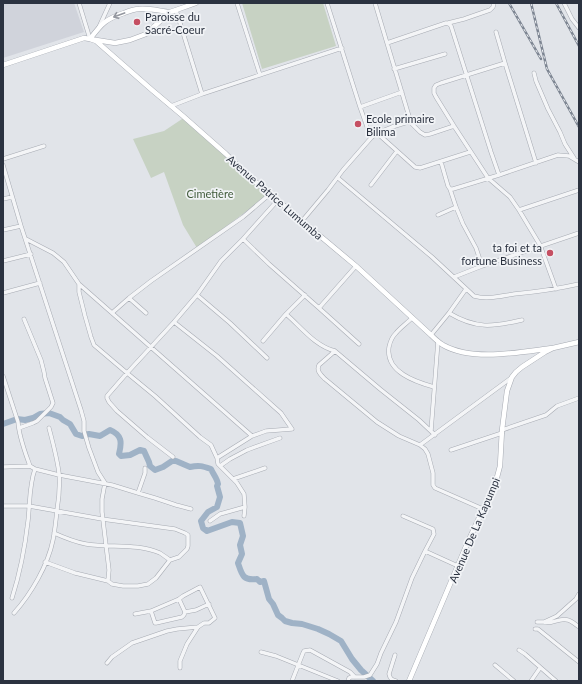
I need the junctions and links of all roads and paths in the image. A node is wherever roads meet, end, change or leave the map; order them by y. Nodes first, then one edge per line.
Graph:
1 (79, 3) edge
2 (110, 3) edge
3 (196, 3) edge
4 (237, 3) edge
5 (327, 3) edge
6 (375, 3) edge
7 (494, 3) edge
8 (564, 3) edge
9 (176, 10) junction
10 (170, 12) junction
11 (446, 24) junction
12 (98, 28) junction
13 (579, 28) edge
14 (496, 32) dead end
15 (90, 38) junction
16 (387, 43) junction
17 (342, 48) junction
18 (444, 54) dead end
19 (505, 63) junction
20 (3, 65) edge
21 (394, 69) junction
22 (534, 73) dead end
23 (260, 75) junction
24 (467, 75) junction
25 (402, 92) junction
26 (202, 94) junction
27 (171, 106) junction
28 (360, 107) junction
29 (411, 123) junction
30 (454, 126) junction
31 (377, 133) junction
32 (371, 138) junction
33 (44, 146) dead end
34 (397, 151) junction
35 (470, 152) junction
36 (575, 158) junction
37 (3, 159) edge
38 (441, 162) junction
39 (579, 162) edge
40 (536, 163) junction
41 (3, 166) edge
42 (499, 175) junction
43 (338, 178) junction
44 (488, 178) junction
45 (371, 184) dead end
46 (450, 189) junction
47 (579, 190) edge
48 (270, 194) junction
49 (12, 196) junction
50 (3, 200) edge
51 (277, 201) junction
52 (456, 207) junction
53 (520, 210) junction
54 (438, 215) dead end
55 (302, 221) junction
56 (21, 226) junction
57 (3, 230) edge
58 (579, 233) edge
59 (26, 239) junction
60 (243, 239) junction
61 (540, 246) junction
62 (31, 254) junction
63 (3, 262) edge
64 (356, 266) junction
65 (482, 266) junction
66 (454, 277) junction
67 (40, 283) junction
68 (79, 284) junction
69 (579, 284) edge
70 (466, 289) junction
71 (556, 289) junction
72 (3, 293) edge
73 (197, 295) junction
74 (305, 295) junction
75 (129, 298) junction
76 (320, 308) junction
77 (112, 313) junction
78 (146, 313) dead end
79 (449, 313) junction
80 (286, 314) junction
81 (412, 318) junction
82 (24, 319) dead end
83 (522, 320) dead end
84 (174, 322) junction
85 (431, 335) junction
86 (263, 341) dead end
87 (438, 341) junction
88 (579, 342) edge
89 (359, 344) dead end
90 (151, 347) junction
91 (553, 348) junction
92 (336, 351) junction
93 (267, 358) dead end
94 (127, 373) junction
95 (3, 376) edge
96 (512, 377) junction
97 (434, 388) junction
98 (579, 398) edge
99 (18, 428) junction
100 (49, 428) dead end
101 (431, 431) junction
102 (502, 431) junction
103 (435, 434) junction
104 (252, 436) junction
105 (280, 438) dead end
106 (420, 445) junction
107 (451, 450) dead end
108 (173, 457) dead end
109 (217, 458) junction
110 (3, 466) edge
111 (30, 466) junction
112 (220, 466) junction
113 (145, 468) dead end
114 (265, 468) dead end
115 (35, 469) junction
116 (59, 475) junction
117 (233, 479) junction
118 (105, 484) junction
119 (138, 494) junction
120 (3, 506) edge
121 (29, 506) junction
122 (245, 507) junction
123 (191, 509) dead end
124 (484, 509) junction
125 (57, 511) junction
126 (244, 516) dead end
127 (403, 516) dead end
128 (102, 519) junction
129 (210, 521) dead end
130 (54, 534) junction
131 (106, 546) junction
132 (425, 551) junction
133 (170, 560) junction
134 (45, 562) junction
135 (458, 566) junction
136 (108, 581) junction
137 (579, 594) edge
138 (12, 598) dead end
139 (179, 599) junction
140 (209, 604) junction
141 (151, 611) junction
142 (185, 612) junction
143 (14, 613) dead end
144 (135, 614) dead end
145 (537, 622) dead end
146 (544, 622) junction
147 (198, 627) junction
148 (579, 627) edge
149 (536, 629) dead end
150 (519, 650) dead end
151 (261, 652) dead end
152 (396, 655) dead end
153 (579, 662) edge
154 (108, 663) dead end
155 (495, 665) dead end
156 (299, 666) junction
157 (180, 668) dead end
158 (540, 668) junction
159 (355, 676) junction
160 (292, 681) edge
161 (338, 681) edge
162 (348, 681) edge
163 (396, 681) edge
164 (409, 681) edge
165 (514, 681) edge
166 (531, 681) edge
167 (556, 681) edge

1 - 15 street
2 - 12 street
3 - 9 street
4 - 23 street
5 - 17 street
6 - 16 street
7 - 11 street
8 - 13 street
9 - 10 street
9 - 26 street
10 -> 12 street
10 - 15 street
11 - 16 street
11 - 24 street
12 - 15 street
14 - 19 street
15 - 20 street
15 - 27 street, Avenue Patrice Lumumba
16 - 21 street
17 - 23 street
17 - 28 street
18 - 21 street
19 - 24 street
19 - 40 street
21 - 25 street
22 - 36 street
23 - 26 street
24 - 30 street
24 - 42 street
25 - 28 street
25 - 29 street
26 - 27 street
27 - 48 street, Avenue Patrice Lumumba
28 - 32 street
29 - 30 street
29 - 31 street
30 - 35 street
31 - 32 street
31 - 34 street
32 - 43 street
33 - 37 street
34 - 38 street
34 - 45 street
35 - 38 street
35 - 44 street
36 - 39 street
36 - 40 street
38 - 46 street
40 - 42 street
41 - 49 street
42 - 44 street
43 - 55 street
43 - 66 street
44 - 46 street
44 - 53 street
46 - 52 street
47 - 53 street
48 - 51 street, Avenue Patrice Lumumba
48 - 75 street
49 - 50 street
49 - 56 street
51 - 55 street, Avenue Patrice Lumumba
51 - 60 street
52 - 54 street
52 - 65 street
53 - 61 street
55 - 64 street, Avenue Patrice Lumumba
56 - 57 street
56 - 59 street
58 - 61 street
59 - 62 street
59 - 68 street
60 - 73 street
60 - 74 street
61 - 65 street
61 - 71 street
62 - 63 street
62 - 67 street
64 - 76 street
64 - 81 street, Avenue Patrice Lumumba
65 - 66 street
66 - 70 street
67 - 72 street
67 - 118 street
68 - 77 street
68 - 94 street
69 - 71 street
70 - 71 street
70 - 79 street
73 - 84 street
73 - 93 street
74 - 76 street
74 - 80 street
75 - 77 street
75 - 78 street
76 - 89 street
77 - 90 street
79 - 83 street
79 - 85 street
80 - 86 street
80 - 92 street
81 - 85 street, Avenue Patrice Lumumba
81 - 97 street
82 - 99 street
84 - 90 street
84 - 104 street
85 - 87 street, Avenue Patrice Lumumba
87 - 91 street, Avenue Patrice Lumumba
87 - 97 street
88 - 91 street
90 - 94 street
90 - 104 street
91 - 96 street
92 - 101 street
92 - 106 street
94 - 108 street
94 - 109 street
95 - 99 street
96 - 102 street, Avenue De La Kapumpi
96 - 103 street
97 - 101 street
98 - 102 street
99 - 111 street
100 - 116 street
101 - 103 street
102 - 107 street
102 - 124 street, Avenue De La Kapumpi
103 - 106 street
104 - 109 street
105 - 112 street
106 - 124 street
109 - 112 street
110 - 111 street
111 - 115 street
112 - 117 street
113 - 119 street
114 - 117 street
115 - 116 street
115 - 121 street
116 - 118 street
116 - 125 street
117 - 122 street
118 - 119 street
118 - 128 street
119 - 123 street
120 - 121 street
121 - 125 street
121 - 138 street
122 - 126 street
122 - 129 street
124 - 135 street, Avenue De La Kapumpi
125 - 128 street
125 - 130 street
127 - 132 street
128 - 131 street
128 - 133 street
130 - 131 street
130 - 134 street
131 - 133 street
131 - 136 street
132 - 135 street
132 - 159 street
133 - 136 street
134 - 136 street
134 - 143 street
135 - 164 street, Avenue De La Kapumpi
137 - 146 street
139 - 140 street
139 - 141 street
139 - 142 street
140 - 142 street
140 - 147 street
141 - 142 street
141 - 144 street
145 - 146 street
146 - 148 street
147 - 154 street
147 - 157 street
149 - 153 street
150 - 158 street
151 - 156 street
152 - 163 street
155 - 165 street
156 - 159 street
156 - 160 street
156 - 161 street
158 - 166 street
158 - 167 street
159 - 162 street

